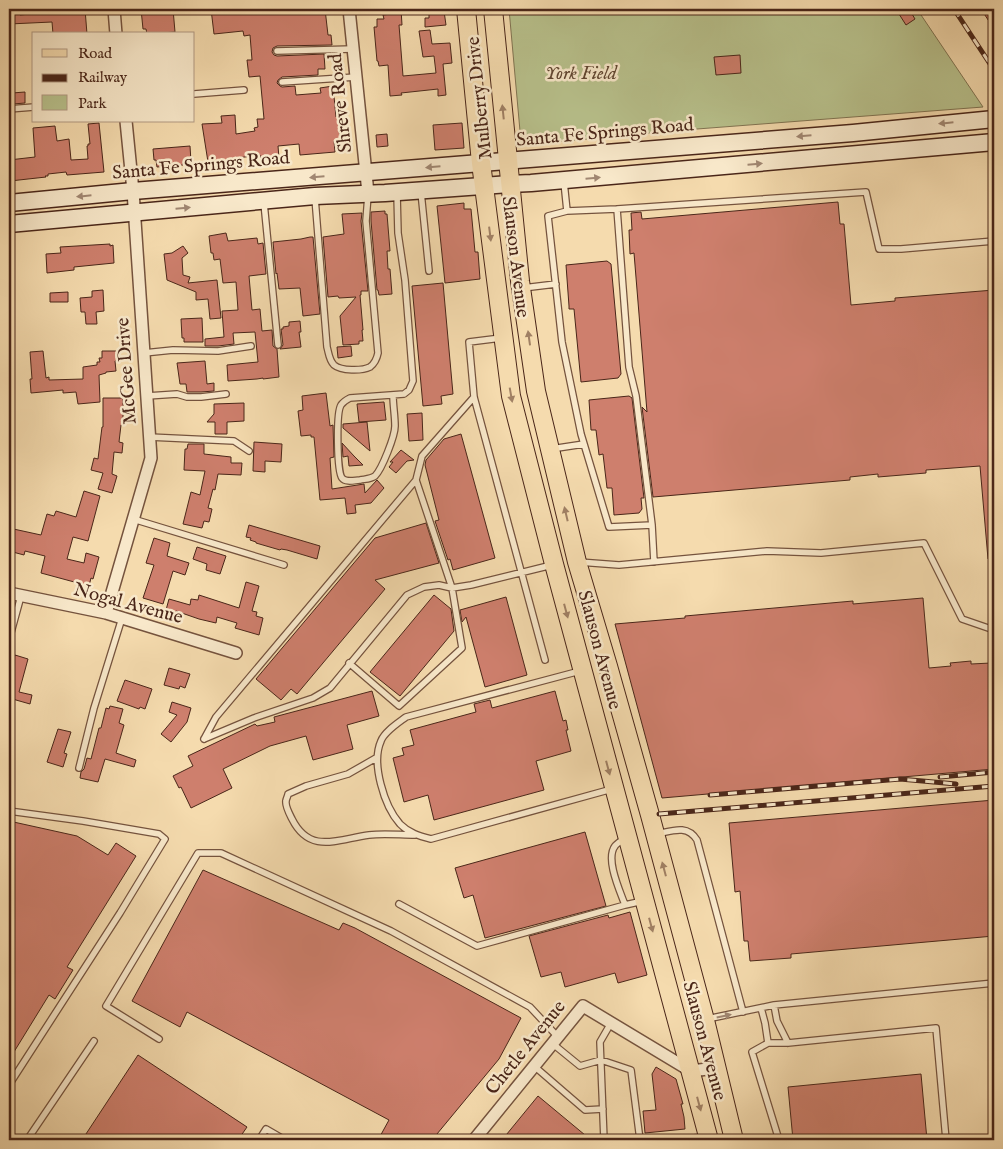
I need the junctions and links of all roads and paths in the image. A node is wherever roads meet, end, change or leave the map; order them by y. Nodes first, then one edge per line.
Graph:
1 (114, 9) edge
2 (349, 9) edge
3 (466, 9) edge
4 (493, 9) edge
5 (116, 32) edge
6 (353, 49) junction
7 (277, 51) dead end
8 (356, 77) junction
9 (282, 82) dead end
10 (244, 90) dead end
11 (195, 94) edge
12 (32, 107) edge
13 (9, 109) edge
14 (994, 118) edge
15 (126, 122) edge
16 (853, 132) junction
17 (994, 142) edge
18 (856, 155) junction
19 (508, 161) junction
20 (481, 163) junction
21 (366, 173) junction
22 (564, 180) junction
23 (510, 184) junction
24 (484, 186) junction
25 (420, 190) junction
26 (133, 191) junction
27 (397, 192) junction
28 (368, 193) junction
29 (314, 196) junction
30 (264, 200) junction
31 (9, 203) edge
32 (617, 209) junction
33 (567, 211) junction
34 (134, 212) junction
35 (9, 224) edge
36 (994, 241) edge
37 (429, 271) dead end
38 (556, 284) junction
39 (521, 288) junction
40 (503, 338) junction
41 (278, 345) dead end
42 (251, 346) dead end
43 (144, 353) junction
44 (226, 394) dead end
45 (392, 395) junction
46 (146, 396) junction
47 (474, 396) junction
48 (149, 437) junction
49 (584, 444) junction
50 (550, 449) junction
51 (249, 451) dead end
52 (416, 480) junction
53 (133, 519) junction
54 (652, 525) junction
55 (577, 562) junction
56 (654, 562) junction
57 (554, 564) junction
58 (284, 565) dead end
59 (522, 572) junction
60 (452, 588) junction
61 (15, 594) edge
62 (106, 613) junction
63 (122, 618) junction
64 (994, 630) edge
65 (9, 640) edge
66 (236, 652) dead end
67 (545, 660) dead end
68 (349, 664) junction
69 (608, 666) junction
70 (583, 671) junction
71 (376, 758) junction
72 (79, 768) dead end
73 (614, 789) junction
74 (9, 811) edge
75 (415, 835) junction
76 (655, 835) junction
77 (627, 837) junction
78 (644, 901) junction
79 (399, 904) dead end
80 (625, 905) junction
81 (994, 983) edge
82 (774, 1005) junction
83 (761, 1008) junction
84 (744, 1012) junction
85 (705, 1020) junction
86 (610, 1023) junction
87 (159, 1039) dead end
88 (556, 1040) junction
89 (94, 1041) dead end
90 (768, 1043) junction
91 (788, 1043) junction
92 (601, 1060) junction
93 (534, 1066) junction
94 (716, 1068) junction
95 (691, 1071) junction
96 (9, 1085) edge
97 (603, 1110) junction
98 (709, 1138) edge
99 (27, 1140) edge
100 (259, 1140) edge
101 (285, 1140) edge
102 (474, 1140) edge
103 (604, 1140) edge
104 (640, 1140) edge
105 (668, 1140) edge
106 (734, 1140) edge
107 (779, 1140) edge
108 (946, 1140) edge

1 - 5 street
2 - 6 street, Shreve Road
3 - 20 main road, Mulberry Drive
19 -> 4 main road, Mulberry Drive
6 - 7 lane
6 - 8 street, Shreve Road
8 - 9 lane
8 - 21 street, Shreve Road
10 - 11 lane
12 - 13 lane
14 -> 16 main road, Santa Fe Springs Road
15 - 26 street, McGee Drive
16 - 18 main road
16 -> 19 main road, Santa Fe Springs Road
17 - 18 main road, Santa Fe Springs Road
22 -> 18 main road, Santa Fe Springs Road
19 - 20 main road, Santa Fe Springs Road
19 - 23 main road, Mulberry Drive
20 -> 21 main road, Santa Fe Springs Road
20 - 24 main road, Slauson Avenue
21 -> 26 main road, Santa Fe Springs Road
21 - 28 street, Shreve Road
22 - 23 main road, Santa Fe Springs Road
22 - 33 lane
23 - 24 main road, Santa Fe Springs Road
23 - 39 main road, Slauson Avenue
24 - 25 main road, Santa Fe Springs Road
24 -> 40 main road, Slauson Avenue
25 - 27 main road, Santa Fe Springs Road
25 - 37 lane
26 -> 31 main road, Santa Fe Springs Road
26 - 34 street, McGee Drive
27 - 28 main road, Santa Fe Springs Road
27 - 45 lane
28 - 29 main road, Santa Fe Springs Road
28 - 29 lane
29 - 30 main road, Santa Fe Springs Road
34 -> 30 main road, Santa Fe Springs Road
30 - 41 lane
32 - 33 lane
32 - 36 lane
32 - 54 lane
33 - 38 lane
34 - 35 main road, Santa Fe Springs Road
34 - 43 street, McGee Drive
38 - 39 lane
38 - 49 lane
50 -> 39 main road, Slauson Avenue
40 - 47 lane
40 -> 57 main road, Slauson Avenue
42 - 43 lane
43 - 46 street, McGee Drive
44 - 46 lane
45 - 45 lane
46 - 48 street, McGee Drive
47 - 52 lane
47 - 59 lane
48 - 51 lane
48 - 53 street, McGee Drive
49 - 50 lane
49 - 54 lane
55 -> 50 main road, Slauson Avenue
52 - 60 lane
52 - 68 lane
53 - 58 lane
53 - 62 street, McGee Drive
54 - 56 lane
55 - 56 lane
55 - 57 main road
55 - 69 main road, Slauson Avenue
56 - 64 lane
57 - 59 lane
57 -> 70 main road, Slauson Avenue
59 - 60 lane
59 - 67 lane
60 - 68 lane
60 - 68 lane
61 - 62 street, Nogal Avenue
61 - 65 lane
62 - 63 street, Nogal Avenue
63 - 66 street, Nogal Avenue
63 - 72 lane
69 - 70 main road
69 - 76 main road, Slauson Avenue
70 - 71 lane
70 -> 73 main road, Slauson Avenue
71 - 75 lane
71 - 75 lane
73 - 75 lane
73 - 77 main road, Slauson Avenue
74 - 96 lane
76 - 84 lane
85 -> 76 main road, Slauson Avenue
77 - 78 main road, Slauson Avenue
77 - 80 lane
78 - 80 lane
78 -> 95 main road, Slauson Avenue
79 - 80 lane
81 - 82 lane
82 - 83 lane
82 - 91 lane
83 - 84 lane
83 - 90 lane
85 -> 84 lane
85 - 94 main road, Slauson Avenue
86 - 88 street, Chetle Avenue
86 - 92 lane
86 - 95 street, Chetle Avenue
87 - 88 lane
88 - 92 lane
88 - 93 street, Chetle Avenue
89 - 99 lane
90 - 91 lane
90 - 107 lane
91 - 108 lane
92 - 97 lane
92 - 104 lane
93 - 97 lane
93 - 102 street, Chetle Avenue
94 - 95 street
94 - 106 main road, Slauson Avenue
95 -> 98 main road, Slauson Avenue
97 - 103 lane
98 - 105 lane
100 - 101 lane

